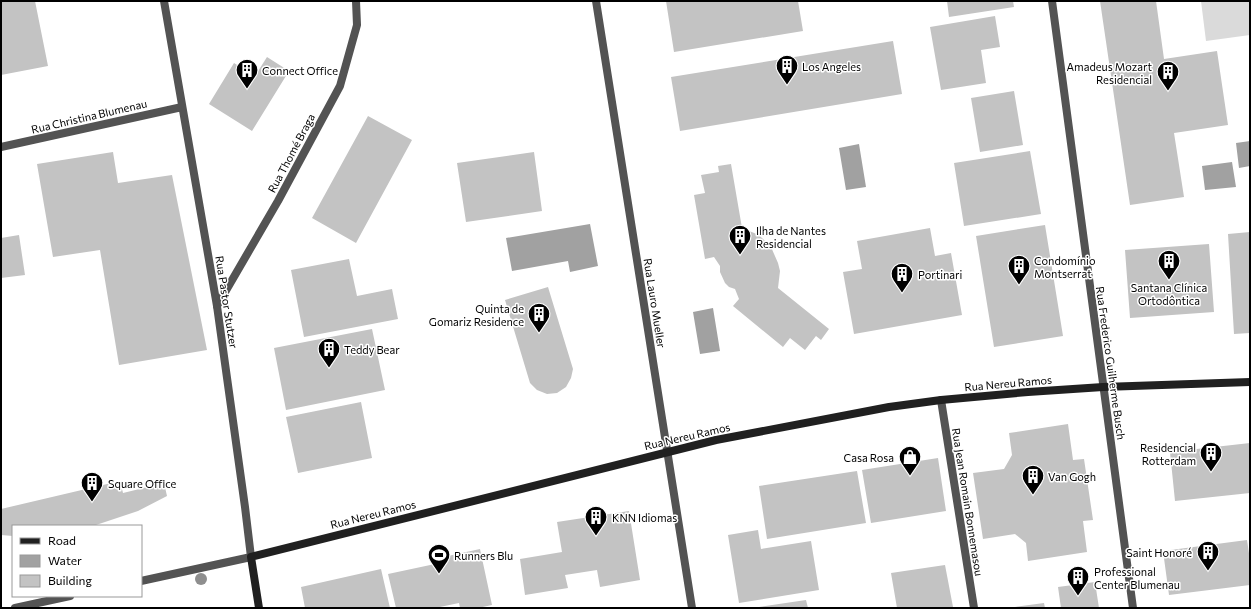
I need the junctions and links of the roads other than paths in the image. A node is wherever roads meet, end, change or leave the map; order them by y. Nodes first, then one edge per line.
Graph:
1 (164, 1) edge
2 (356, 1) edge
3 (596, 1) edge
4 (1052, 1) edge
5 (182, 107) junction
6 (1, 147) edge
7 (217, 306) junction
8 (1250, 382) edge
9 (1103, 387) junction
10 (941, 400) junction
11 (667, 451) junction
12 (251, 557) junction
13 (142, 581) edge
14 (65, 597) edge
15 (14, 608) edge
16 (259, 608) edge
17 (692, 608) edge
18 (974, 608) edge
19 (1133, 608) edge

1 - 5 street, Rua Pastor Stutzer
2 - 7 street, Rua Thomé Braga
3 - 11 street, Rua Lauro Mueller
4 - 9 street, Rua Frederico Guilherme Busch
5 - 6 street, Rua Christina Blumenau
5 - 7 street, Rua Pastor Stutzer
7 - 12 street, Rua Pastor Stutzer
8 - 9 main road, Rua Nereu Ramos
9 - 10 main road, Rua Nereu Ramos
9 - 19 street, Rua Frederico Guilherme Busch
10 - 11 main road, Rua Nereu Ramos
10 - 18 street, Rua Jean Romain Bonnemasou
11 - 12 main road, Rua Nereu Ramos
11 - 17 street, Rua Lauro Mueller
12 - 13 street, Rua Nereu Ramos
12 - 16 main road, Rua Pastor Stutzer
14 - 15 street

